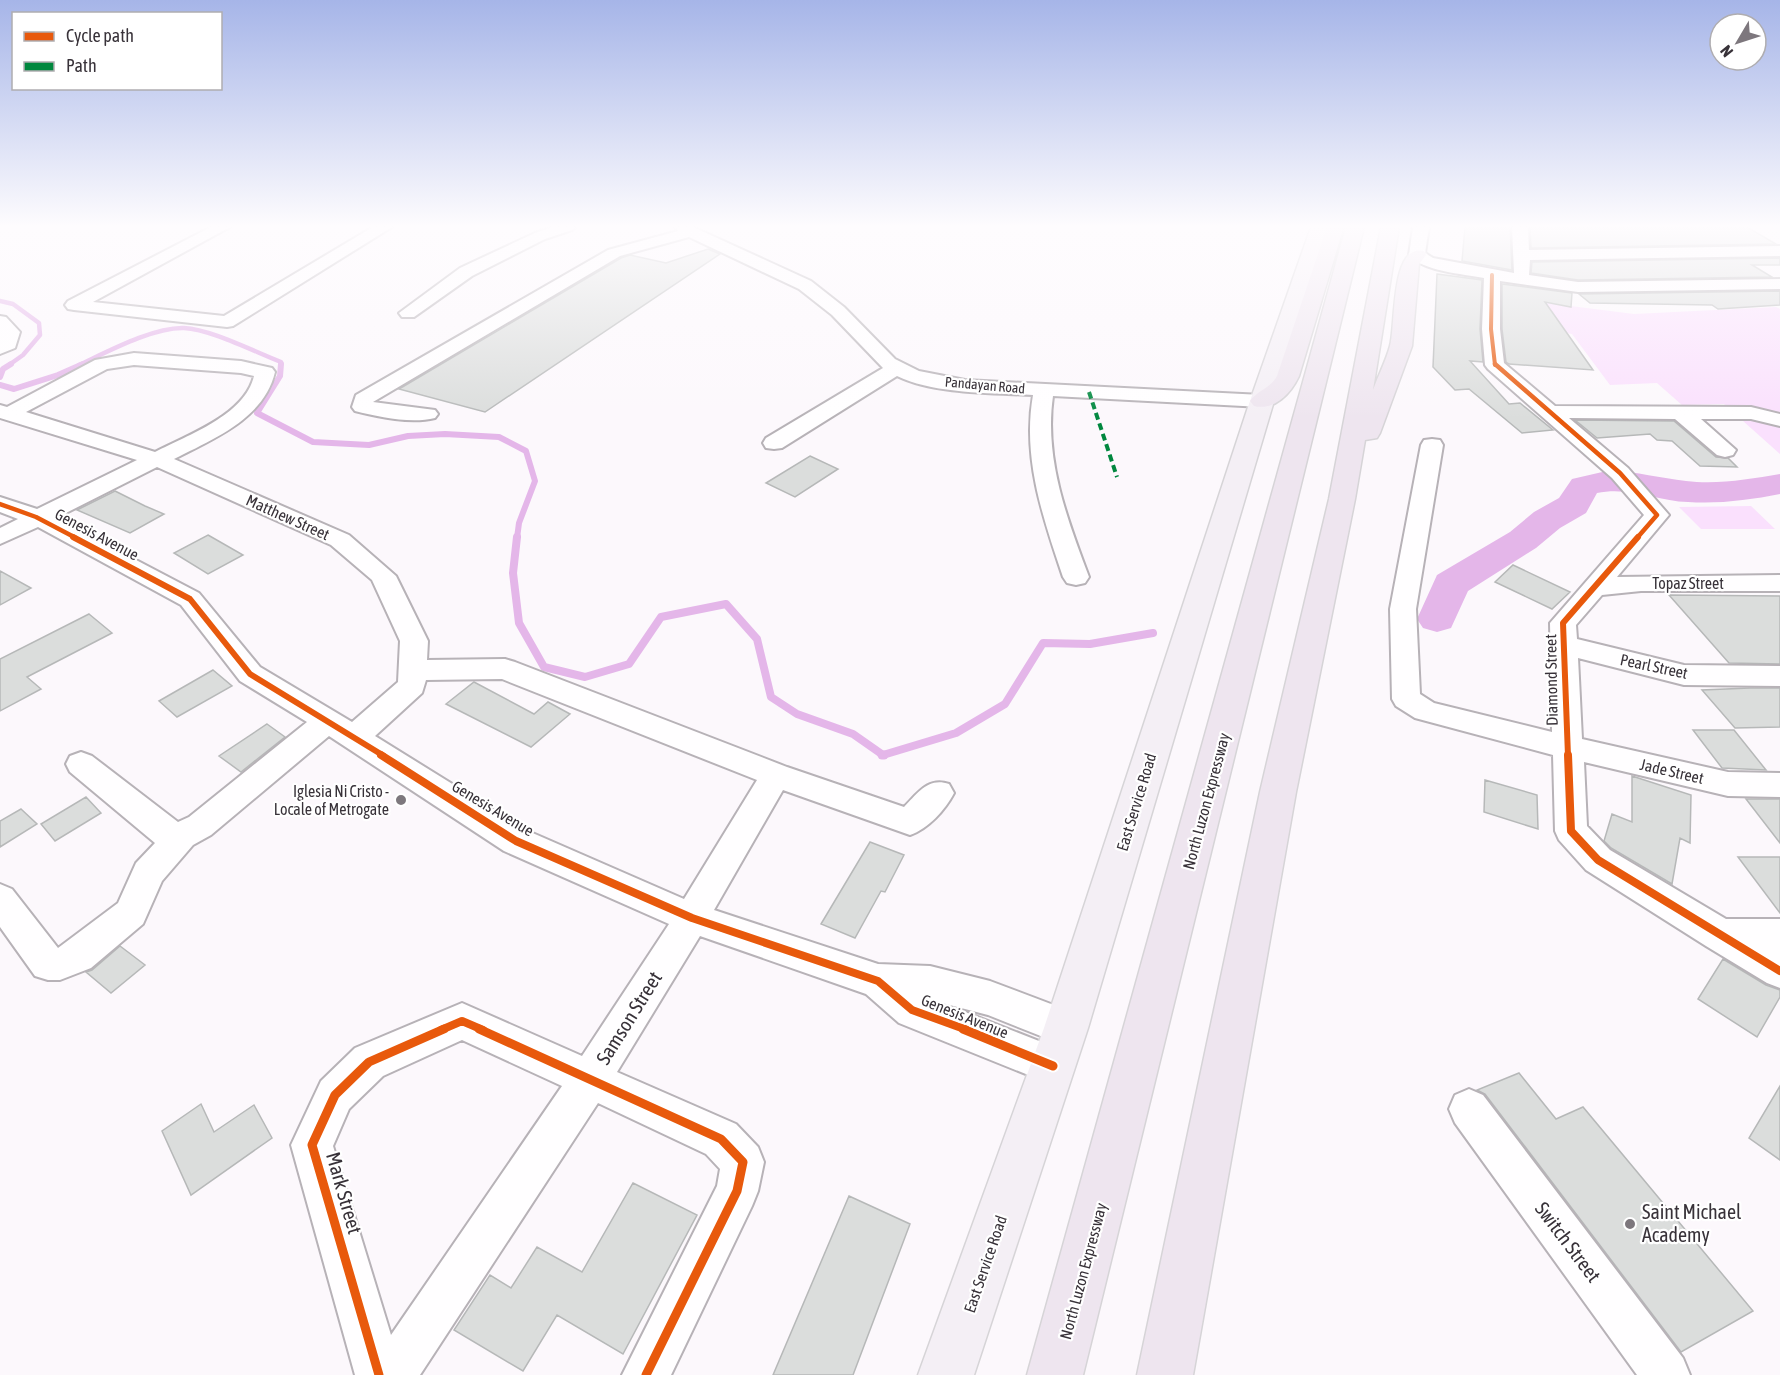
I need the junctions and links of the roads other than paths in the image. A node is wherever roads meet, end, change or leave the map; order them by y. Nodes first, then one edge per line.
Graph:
1 (100, 291) edge
2 (278, 291) edge
3 (439, 291) edge
4 (548, 291) edge
5 (813, 291) edge
6 (1299, 291) edge
7 (1314, 291) edge
8 (1338, 291) edge
9 (1379, 291) edge
10 (1409, 291) edge
11 (1492, 291) edge
12 (408, 313) dead end
13 (0, 321) edge
14 (0, 348) edge
15 (896, 368) junction
16 (1044, 390) junction
17 (1262, 401) junction
18 (1551, 411) junction
19 (5, 412) edge
20 (1681, 413) junction
21 (428, 414) dead end
22 (1780, 420) edge
23 (774, 443) dead end
24 (1432, 445) dead end
25 (1725, 450) dead end
26 (156, 459) junction
27 (1342, 498) junction
28 (0, 504) edge
29 (36, 517) junction
30 (0, 537) edge
31 (1626, 549) junction
32 (1076, 576) dead end
33 (1668, 583) junction
34 (1780, 583) edge
35 (1595, 587) junction
36 (1565, 645) junction
37 (413, 670) junction
38 (1780, 676) edge
39 (341, 729) junction
40 (1566, 747) junction
41 (81, 764) dead end
42 (776, 775) junction
43 (1780, 785) edge
44 (938, 793) dead end
45 (181, 836) junction
46 (0, 899) edge
47 (692, 918) junction
48 (1718, 935) junction
49 (1780, 935) edge
50 (1780, 971) edge
51 (878, 981) junction
52 (1066, 1028) junction
53 (1053, 1066) junction
54 (591, 1078) junction
55 (1469, 1109) dead end
56 (379, 1375) edge
57 (392, 1375) edge
58 (646, 1375) edge
59 (946, 1375) edge
60 (1055, 1375) edge
61 (1165, 1375) edge
62 (1666, 1375) edge

1 - 2 street
3 - 12 street
4 - 21 street
5 - 15 street, Pandayan Road
6 - 17 main road, East Service Road
7 - 17 highway
8 - 60 highway, North Luzon Expressway
9 - 27 highway
10 - 27 highway
11 - 18 street, Diamond Street
13 - 14 street
15 - 16 street, Pandayan Road
15 - 23 street
16 - 17 street, Pandayan Road
16 - 32 street
17 - 52 main road, East Service Road
18 - 20 street
18 - 31 street, Diamond Street
19 - 26 street, Matthew Street
19 - 26 street
20 - 22 street
20 - 25 street
24 - 40 street, Jade Street
26 - 29 street
26 - 37 street, Matthew Street
27 - 61 highway
28 - 29 street, Genesis Avenue
29 - 30 street
29 - 39 street, Genesis Avenue
31 - 33 street
31 - 35 street, Diamond Street
33 - 34 street, Topaz Street
33 - 35 street, Topaz Street
35 - 36 street, Diamond Street
36 - 38 street, Pearl Street
36 - 40 street, Diamond Street
37 - 39 street, Matthew Street
37 - 42 street
39 - 45 street, Matthew Street
39 - 47 street, Genesis Avenue
40 - 43 street, Jade Street
40 - 48 street, Diamond Street
41 - 45 street
42 - 44 street
42 - 47 street, Samson Street
45 - 46 street, Matthew Street
47 - 51 street, Genesis Avenue
47 - 54 street, Samson Street
48 - 49 street
48 - 50 street, Diamond Street
51 - 52 street
51 - 53 street, Genesis Avenue
52 - 53 main road, East Service Road
53 - 59 main road, East Service Road
54 - 56 street, Mark Street
54 - 57 street, Samson Street
54 - 58 street, Mark Street
55 - 62 street, Switch Street

